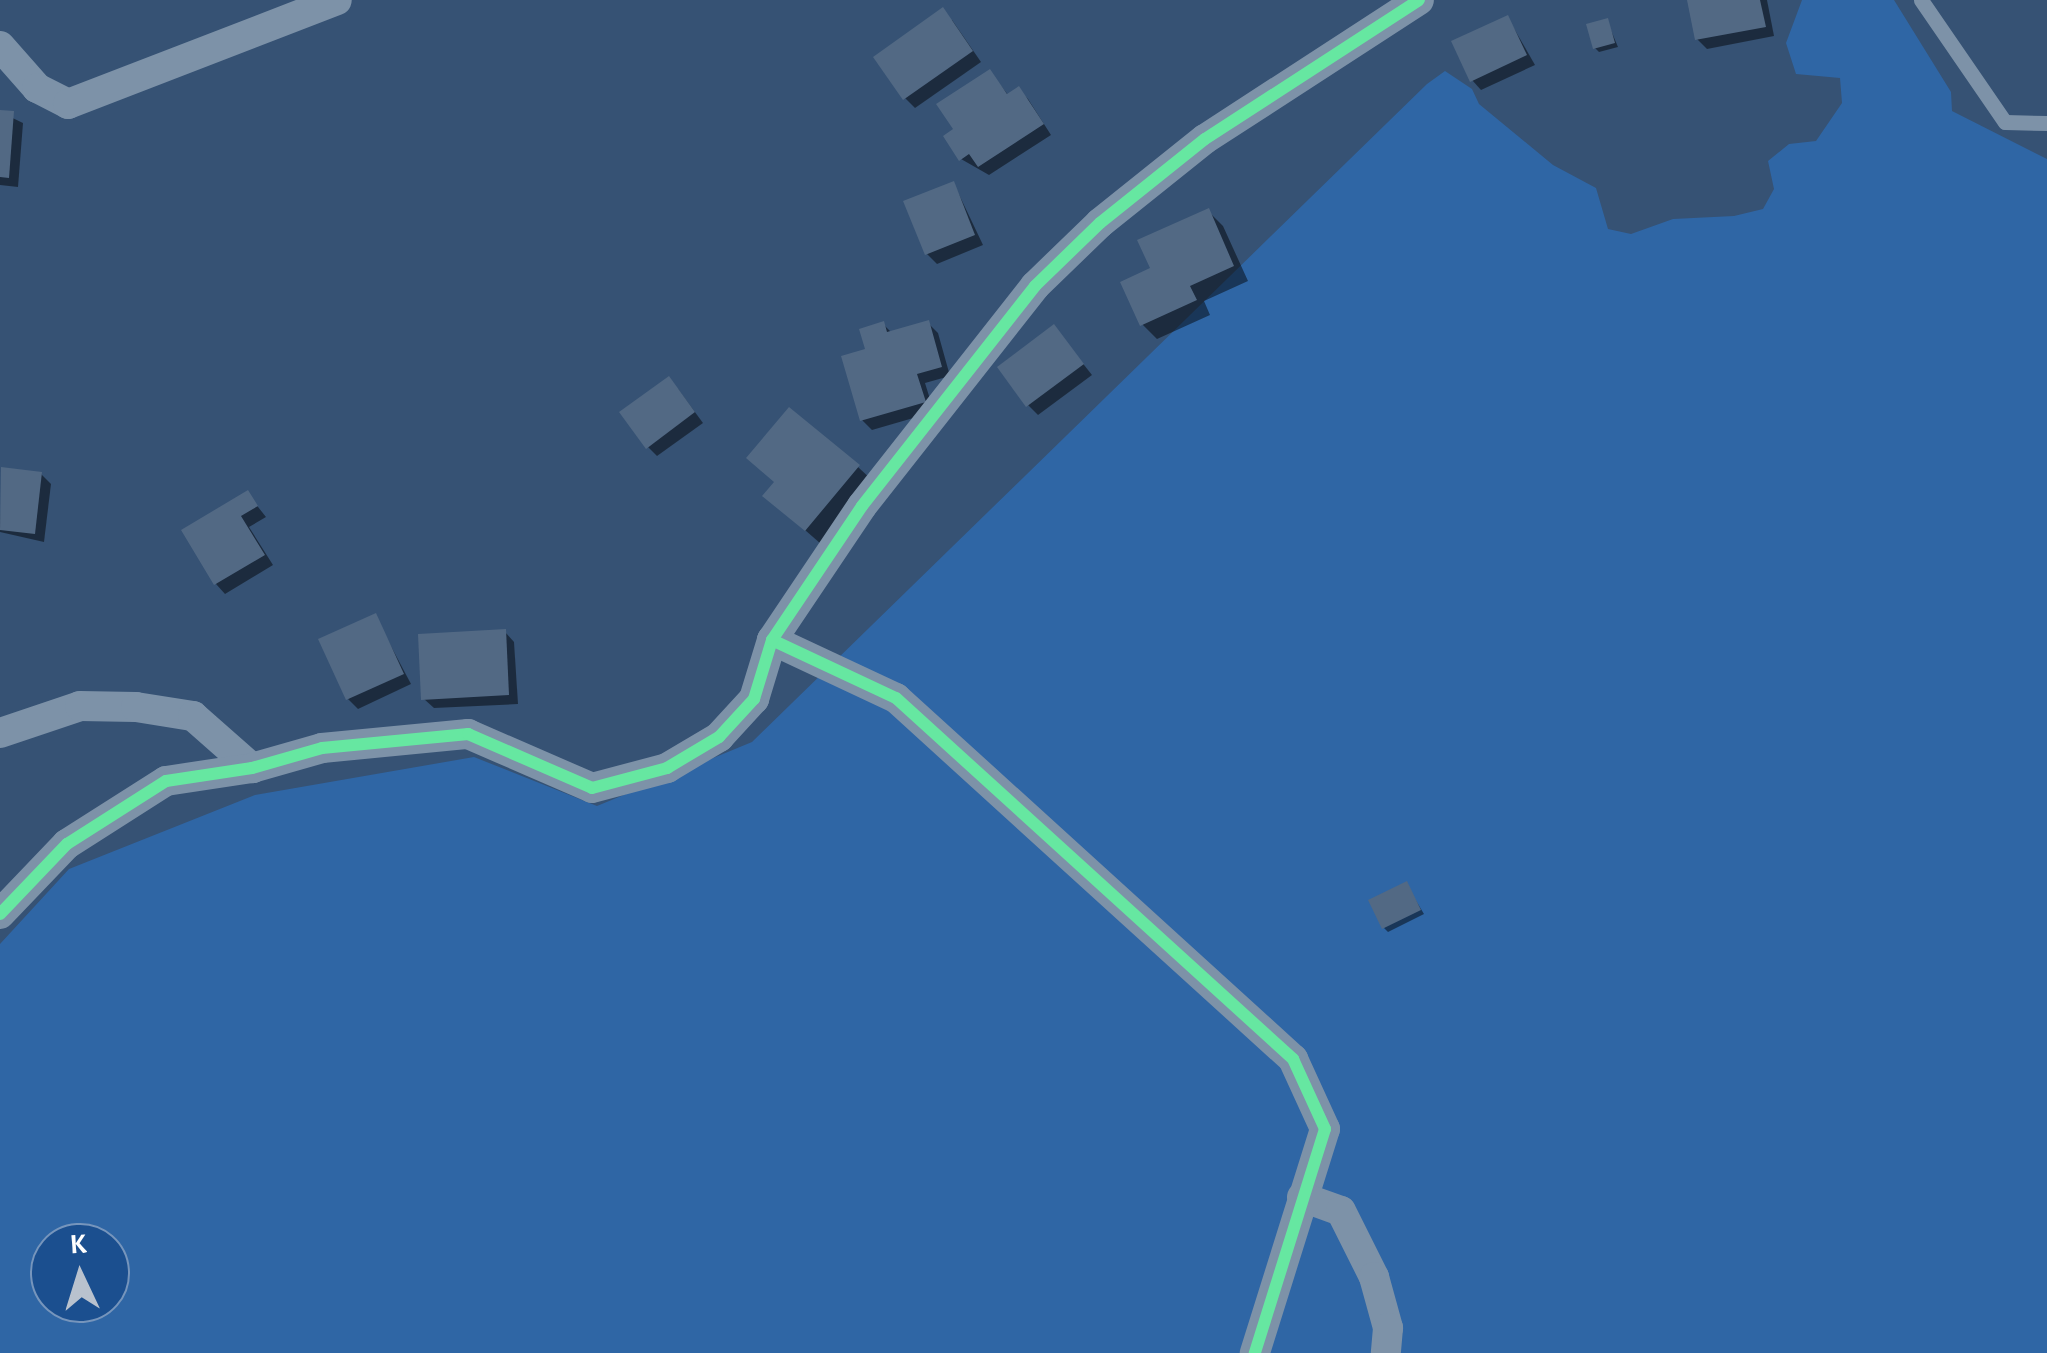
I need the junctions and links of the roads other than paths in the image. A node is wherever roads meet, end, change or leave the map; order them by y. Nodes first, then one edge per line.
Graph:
1 (337, 0) edge
2 (1419, 0) edge
3 (1921, 0) edge
4 (0, 46) edge
5 (2047, 124) edge
6 (772, 640) junction
7 (0, 733) edge
8 (252, 768) junction
9 (0, 914) edge
10 (1302, 1197) junction
11 (1254, 1353) edge
12 (1386, 1353) edge

1 - 4 street
2 - 6 street
3 - 5 lane
6 - 8 street
6 - 10 street
7 - 8 street
8 - 9 street
10 - 11 street
10 - 12 street

